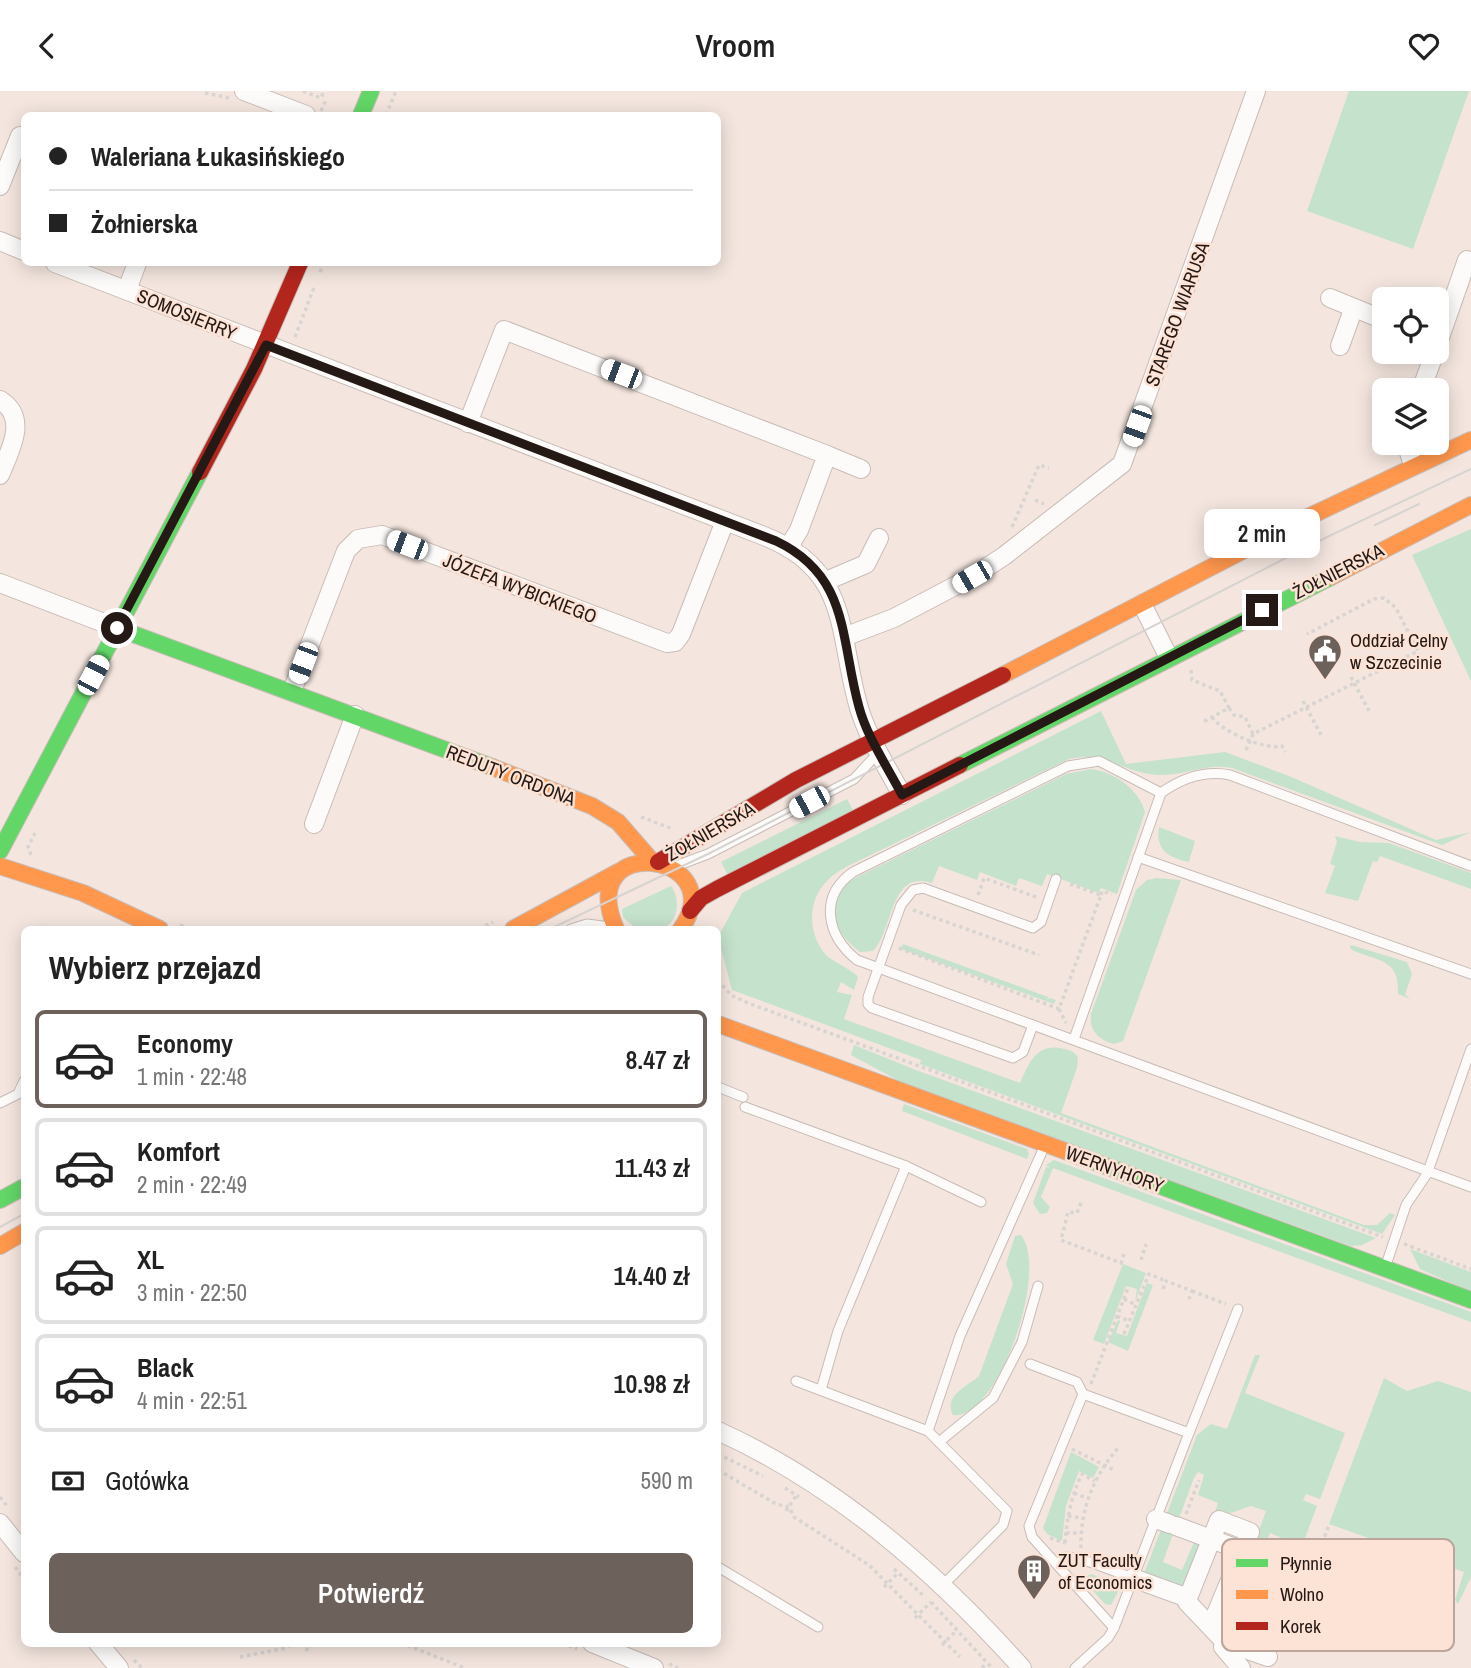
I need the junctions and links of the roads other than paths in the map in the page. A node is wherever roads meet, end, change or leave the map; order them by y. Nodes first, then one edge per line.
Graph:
1 (244, 91) edge
2 (370, 91) edge
3 (1256, 91) edge
4 (308, 112) edge
5 (361, 112) edge
6 (20, 136) dead end
7 (0, 186) edge
8 (0, 241) edge
9 (21, 250) edge
10 (1467, 260) dead end
11 (63, 266) edge
12 (136, 266) edge
13 (299, 266) edge
14 (127, 290) junction
15 (1330, 298) dead end
16 (1353, 310) junction
17 (1449, 310) edge
18 (1372, 316) edge
19 (266, 345) junction
20 (1340, 346) dead end
21 (0, 400) edge
22 (468, 423) junction
23 (1471, 439) edge
24 (827, 455) junction
25 (1410, 455) edge
26 (1413, 465) junction
27 (861, 469) dead end
28 (0, 475) edge
29 (1471, 505) edge
30 (725, 521) junction
31 (879, 538) dead end
32 (788, 548) junction
33 (826, 581) junction
34 (0, 583) edge
35 (1142, 604) junction
36 (117, 628) junction
37 (845, 637) junction
38 (1170, 658) junction
39 (292, 691) junction
40 (355, 715) junction
41 (877, 746) junction
42 (1161, 793) junction
43 (902, 795) junction
44 (314, 824) dead end
45 (0, 851) edge
46 (1138, 857) junction
47 (658, 862) junction
48 (0, 866) edge
49 (1471, 866) edge
50 (625, 868) junction
51 (1056, 879) road end
52 (685, 923) edge
53 (154, 926) edge
54 (519, 926) edge
55 (581, 926) edge
56 (603, 926) edge
57 (614, 926) edge
58 (879, 968) junction
59 (1471, 974) edge
60 (721, 1009) edge
61 (721, 1025) edge
62 (1033, 1025) junction
63 (759, 1038) junction
64 (1074, 1039) junction
65 (1471, 1049) edge
66 (21, 1088) edge
67 (721, 1089) edge
68 (0, 1103) edge
69 (1045, 1144) junction
70 (906, 1166) junction
71 (1427, 1174) junction
72 (1471, 1187) edge
73 (21, 1189) edge
74 (0, 1200) edge
75 (981, 1202) dead end
76 (21, 1234) edge
77 (0, 1246) edge
78 (1384, 1269) junction
79 (1038, 1286) dead end
80 (1471, 1300) edge
81 (1238, 1309) road end
82 (1030, 1364) dead end
83 (796, 1381) dead end
84 (821, 1390) junction
85 (1084, 1394) junction
86 (928, 1431) junction
87 (721, 1433) edge
88 (1189, 1433) junction
89 (939, 1442) junction
90 (0, 1523) edge
91 (1171, 1524) junction
92 (1211, 1539) junction
93 (1247, 1539) edge
94 (21, 1543) edge
95 (1058, 1564) junction
96 (721, 1569) edge
97 (1133, 1578) junction
98 (1195, 1581) junction
99 (943, 1585) junction
100 (1222, 1591) edge
101 (1222, 1597) edge
102 (1188, 1598) junction
103 (1211, 1626) junction
104 (818, 1627) dead end
105 (1114, 1627) junction
106 (1222, 1639) edge
107 (101, 1647) edge
108 (602, 1647) edge
109 (1226, 1651) edge
110 (1256, 1651) edge
111 (623, 1656) edge
112 (1274, 1656) road end
113 (119, 1668) edge
114 (654, 1668) edge
115 (1022, 1668) edge
116 (1075, 1668) edge
117 (1241, 1668) edge

1 - 4 street
2 - 5 street
3 - 37 street, STAREGO WIARUSA
6 - 7 street
8 - 9 street
10 - 17 street
11 - 14 street, SOMOSIERRY
12 - 14 street, SOMOSIERRY
13 - 19 street
14 - 19 street, SOMOSIERRY
15 - 16 street
16 - 18 street
16 - 20 street
19 - 22 street, SOMOSIERRY
19 - 36 street
21 - 28 street
22 - 24 street
22 - 30 street, SOMOSIERRY
23 - 26 street, ŻOŁNIERSKA
24 - 27 street
24 - 32 street
25 - 26 street
26 - 35 street, ŻOŁNIERSKA
29 - 38 street, ŻOŁNIERSKA
30 - 32 street, SOMOSIERRY
30 - 39 street, JÓZEFA WYBICKIEGO
31 - 33 street
32 - 33 street, SOMOSIERRY
33 - 37 street, SOMOSIERRY
34 - 36 street, REDUTY ORDONA
35 - 38 street
35 - 41 street, ŻOŁNIERSKA
36 - 39 street, REDUTY ORDONA
36 - 45 street
37 - 41 street, SOMOSIERRY
38 - 43 street, ŻOŁNIERSKA
39 - 40 street, REDUTY ORDONA
40 - 44 street
40 - 47 street, REDUTY ORDONA
41 - 43 street
41 - 47 street, ŻOŁNIERSKA
41 - 47 lane
42 - 46 lane
42 - 49 lane
42 - 58 lane
43 - 52 street, ŻOŁNIERSKA
46 - 59 lane
46 - 64 lane
47 - 50 street, ŻOŁNIERSKA
47 - 52 street, REDUTY ORDONA
48 - 53 street
50 - 54 street, ŻOŁNIERSKA
50 - 57 street
51 - 58 lane
55 - 56 lane
58 - 62 lane
58 - 62 lane
60 - 63 street, WERNYHORY
61 - 63 street, WERNYHORY
62 - 64 lane
63 - 69 street, WERNYHORY
64 - 71 lane
65 - 71 lane
66 - 68 lane
67 - 70 lane
69 - 78 street, WERNYHORY
69 - 86 lane
70 - 75 lane
70 - 84 lane
71 - 72 lane
71 - 78 lane
73 - 74 street
76 - 77 street
78 - 80 street, WERNYHORY
79 - 89 lane
81 - 88 lane
82 - 85 lane
83 - 84 lane
84 - 86 lane
85 - 88 lane
85 - 95 lane
86 - 89 lane
87 - 99 street
88 - 91 lane
89 - 99 lane
90 - 94 street
91 - 92 street
91 - 97 lane
92 - 93 street
92 - 98 street
95 - 97 lane
95 - 105 lane
96 - 104 lane
97 - 102 street
97 - 105 lane
98 - 100 street
98 - 102 street
99 - 115 street
101 - 103 street
102 - 103 street
103 - 106 street
105 - 116 lane
107 - 113 street
108 - 111 street
109 - 117 street
110 - 112 street
111 - 114 street

